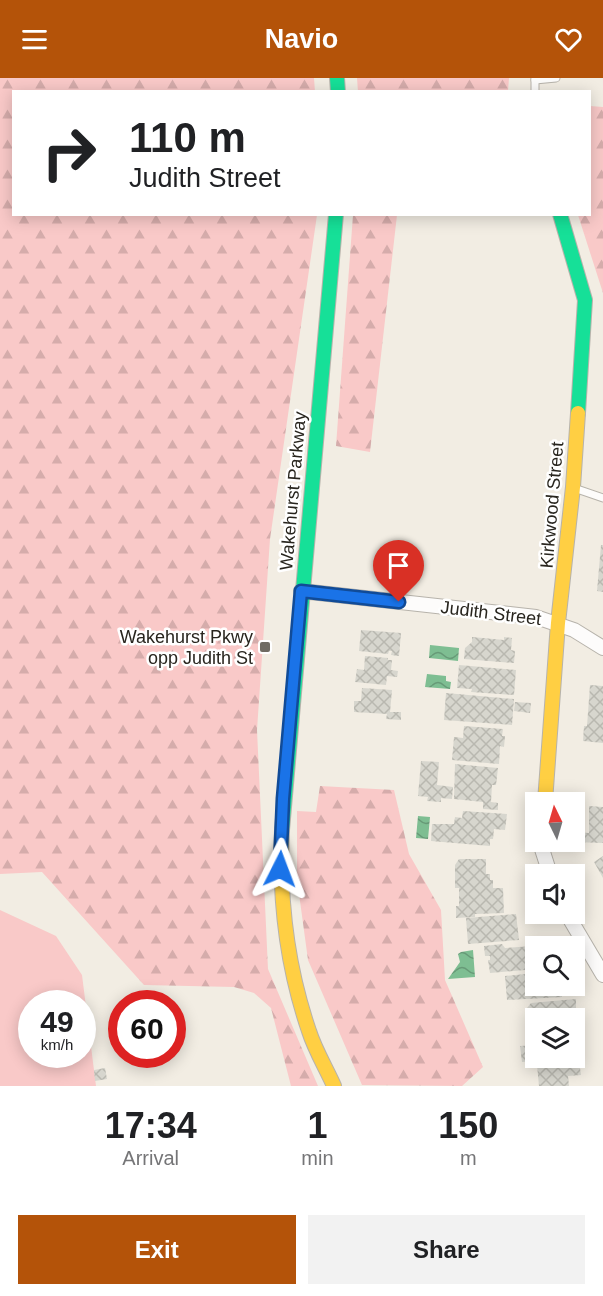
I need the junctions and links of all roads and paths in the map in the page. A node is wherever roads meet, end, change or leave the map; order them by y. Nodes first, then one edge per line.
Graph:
1 (556, 78) edge
2 (535, 79) edge
3 (336, 216) edge
4 (561, 216) edge
5 (573, 488) junction
6 (603, 498) edge
7 (301, 591) junction
8 (558, 623) junction
9 (603, 648) edge
10 (545, 792) edge
11 (573, 924) edge
12 (603, 975) edge
13 (334, 1086) edge

1 - 2 lane
3 - 7 main road, Wakehurst Parkway
4 - 5 main road, Kirkwood Street
5 - 6 lane
5 - 8 main road, Kirkwood Street
7 - 8 street, Judith Street
7 - 13 main road, Wakehurst Parkway
8 - 9 street, Judith Street
8 - 10 main road, Kirkwood Street
11 - 12 street

